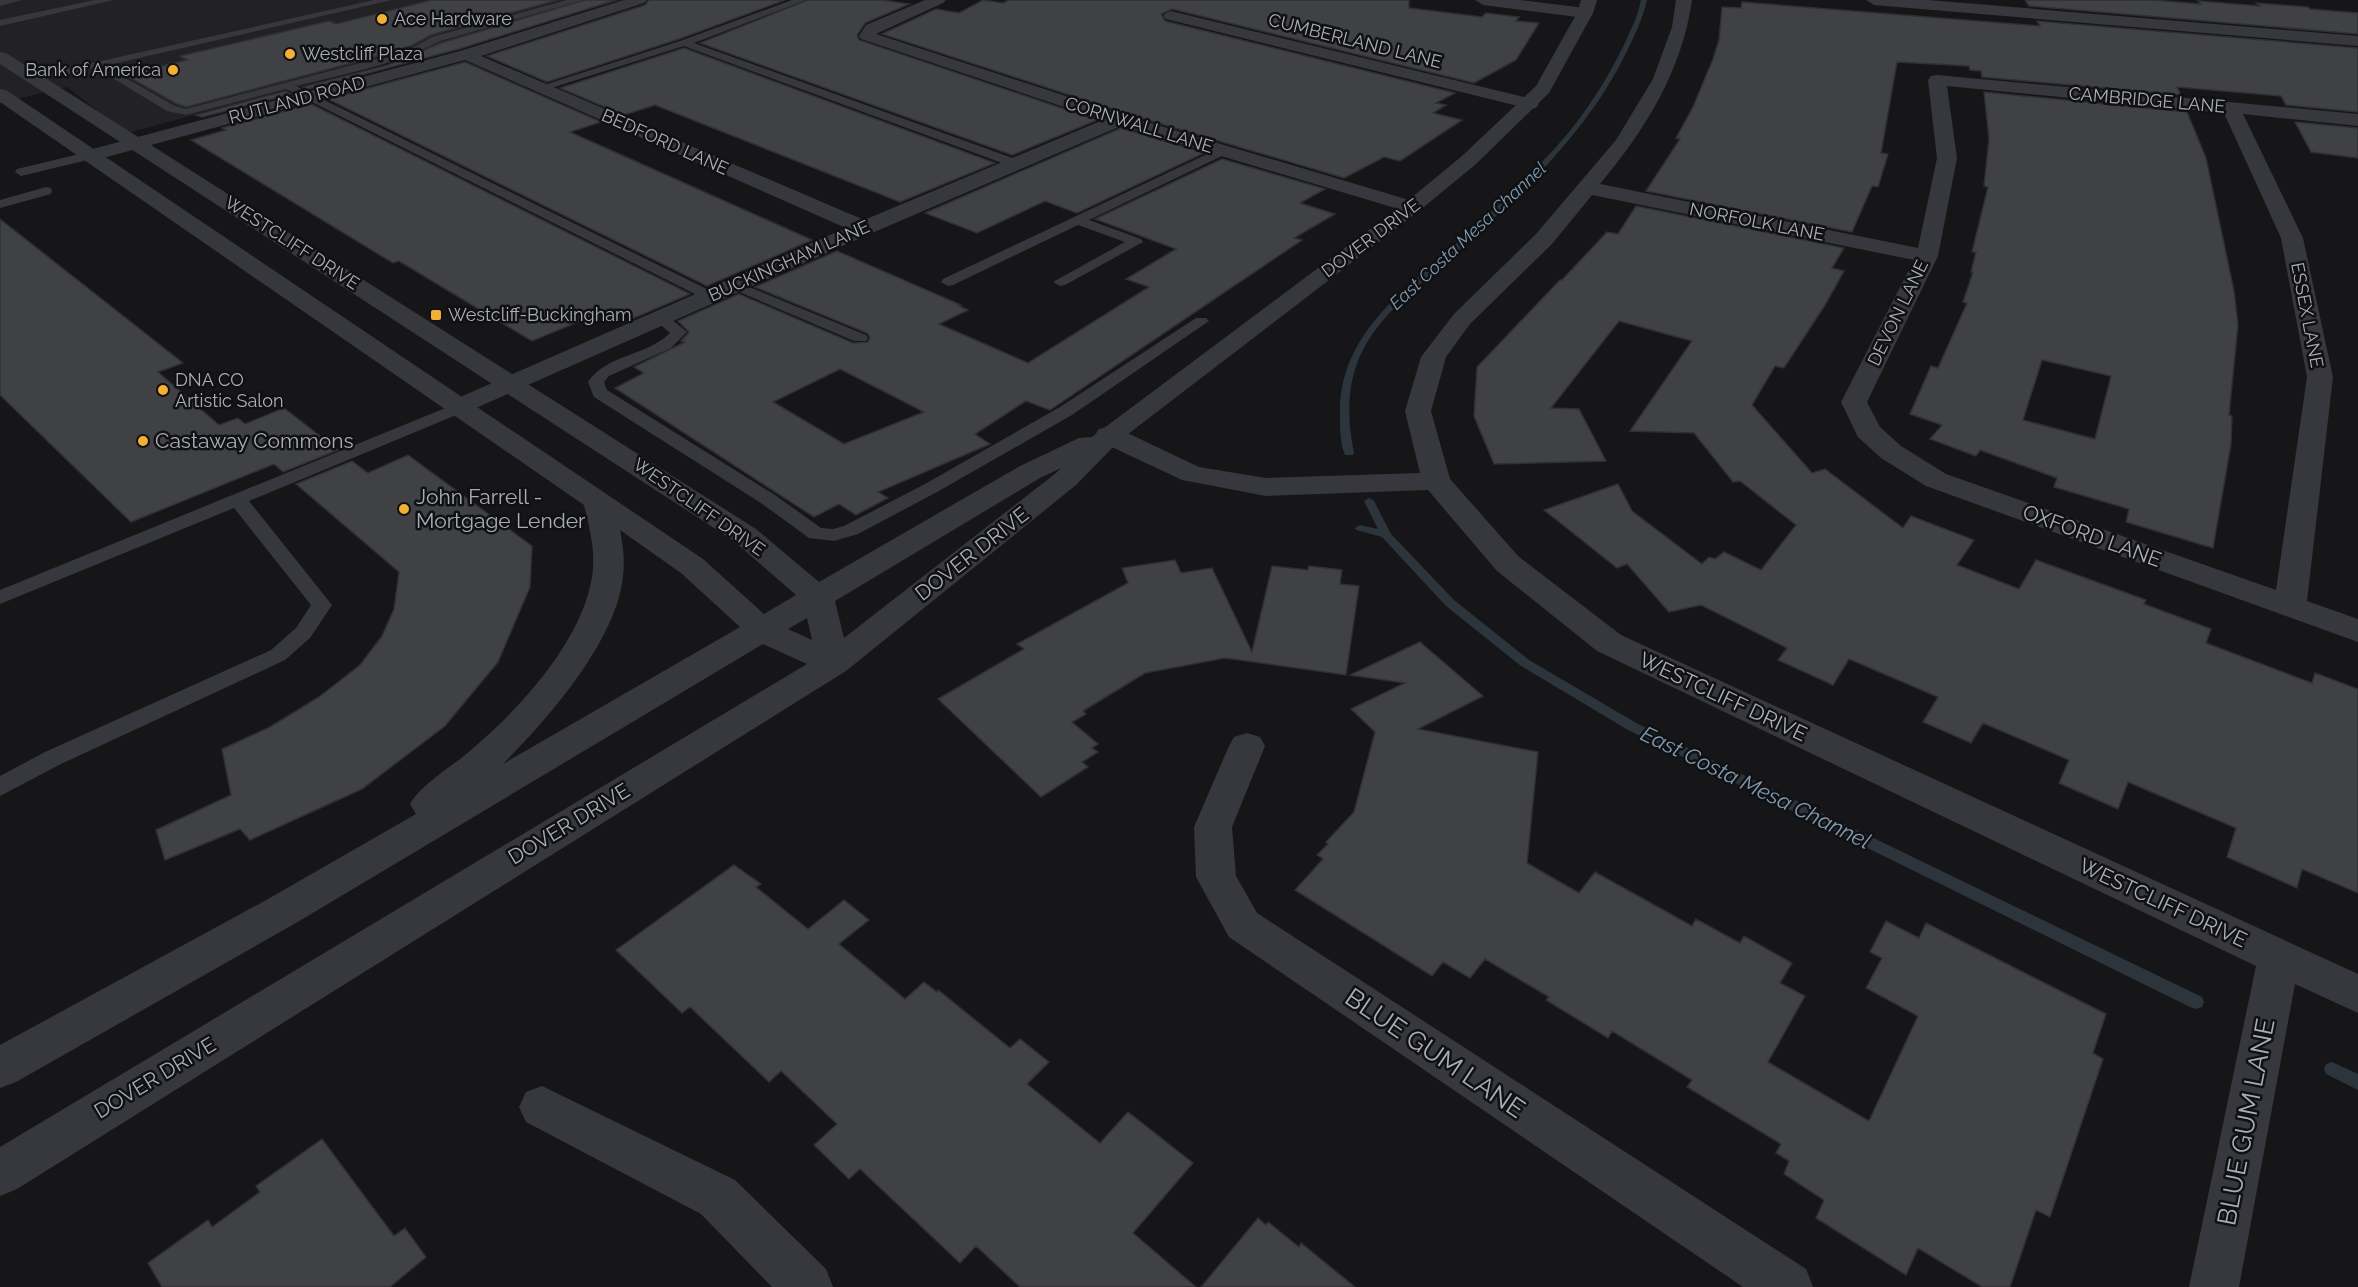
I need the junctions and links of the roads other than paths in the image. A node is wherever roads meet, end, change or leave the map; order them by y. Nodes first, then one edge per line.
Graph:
1 (17, 0) edge
2 (60, 0) edge
3 (79, 0) edge
4 (104, 0) edge
5 (387, 0) edge
6 (578, 0) edge
7 (639, 0) edge
8 (801, 0) edge
9 (938, 0) edge
10 (1483, 0) edge
11 (1684, 0) edge
12 (1874, 0) edge
13 (0, 3) edge
14 (1186, 5) dead end
15 (1587, 6) edge
16 (2165, 8) dead end
17 (0, 14) edge
18 (0, 23) edge
19 (2182, 25) junction
20 (2358, 40) edge
21 (684, 43) junction
22 (175, 49) junction
23 (466, 55) junction
24 (0, 57) edge
25 (108, 66) junction
26 (1936, 80) joint
27 (41, 83) junction
28 (287, 86) junction
29 (541, 88) junction
30 (0, 93) edge
31 (309, 97) junction
32 (1530, 104) junction
33 (2230, 107) junction
34 (1120, 120) junction
35 (2358, 120) edge
36 (135, 143) junction
37 (1222, 151) junction
38 (92, 155) junction
39 (1017, 164) junction
40 (21, 172) dead end
41 (1588, 188) junction
42 (46, 191) dead end
43 (0, 204) edge
44 (1412, 207) junction
45 (1078, 220) junction
46 (864, 228) junction
47 (1927, 256) junction
48 (948, 282) dead end
49 (1060, 282) dead end
50 (735, 285) junction
51 (710, 296) junction
52 (660, 317) junction
53 (1201, 321) dead end
54 (860, 338) dead end
55 (511, 383) junction
56 (1854, 402) joint
57 (460, 407) junction
58 (1108, 435) junction
59 (1436, 482) junction
60 (238, 500) junction
61 (597, 501) junction
62 (0, 598) edge
63 (818, 598) junction
64 (2290, 607) junction
65 (762, 630) junction
66 (2358, 631) edge
67 (834, 663) junction
68 (1247, 746) dead end
69 (0, 787) edge
70 (282, 911) junction
71 (2279, 958) junction
72 (2358, 994) edge
73 (0, 1068) edge
74 (542, 1107) dead end
75 (0, 1173) edge
76 (808, 1287) edge
77 (1788, 1287) edge
78 (2214, 1287) edge

1 - 13 lane
2 - 17 lane
3 - 17 lane
4 - 18 lane
5 - 22 lane
6 - 28 lane
7 - 23 street, RUTLAND ROAD
8 - 21 lane
9 - 34 street, CORNWALL LANE
10 - 15 street
11 - 41 street
12 - 19 street
14 - 32 street, CUMBERLAND LANE
15 - 32 street, DOVER DRIVE
16 - 19 street
19 - 20 street
21 - 29 lane
21 - 39 lane
22 - 25 lane
22 - 25 lane
23 - 29 street, BEDFORD LANE
23 - 31 street, RUTLAND ROAD
24 - 27 street, WESTCLIFF DRIVE
25 - 27 lane
25 - 28 lane
26 - 33 street, CAMBRIDGE LANE
26 - 47 street, DEVON LANE
27 - 30 street
27 - 36 street, WESTCLIFF DRIVE
28 - 31 lane
29 - 46 street, BEDFORD LANE
30 - 38 street, WESTCLIFF DRIVE
31 - 36 street, RUTLAND ROAD
31 - 51 lane
32 - 44 street, DOVER DRIVE
33 - 35 street, CAMBRIDGE LANE
33 - 64 street, ESSEX LANE
34 - 37 street, CORNWALL LANE
34 - 39 street, BUCKINGHAM LANE
36 - 38 street, RUTLAND ROAD
36 - 55 street, WESTCLIFF DRIVE
37 - 44 street, CORNWALL LANE
37 - 45 lane
38 - 40 lane
38 - 57 street, WESTCLIFF DRIVE
39 - 46 street, BUCKINGHAM LANE
41 - 47 street, NORFOLK LANE
41 - 59 street
42 - 43 lane
44 - 58 street, DOVER DRIVE
45 - 48 lane
45 - 49 lane
46 - 50 street, BUCKINGHAM LANE
47 - 56 street, DEVON LANE
50 - 51 street, BUCKINGHAM LANE
50 - 54 lane
51 - 52 street, BUCKINGHAM LANE
52 - 53 lane
52 - 55 street, BUCKINGHAM LANE
55 - 57 street, BUCKINGHAM LANE
55 - 63 street, WESTCLIFF DRIVE
56 - 64 street, OXFORD LANE
57 - 60 lane
57 - 61 street, WESTCLIFF DRIVE
58 - 59 street
58 - 63 street, DOVER DRIVE
58 - 67 street, DOVER DRIVE
59 - 71 street, WESTCLIFF DRIVE
60 - 62 lane
60 - 69 lane
61 - 65 street, WESTCLIFF DRIVE
61 - 70 street
63 - 65 street, DOVER DRIVE
63 - 67 street
64 - 66 street, OXFORD LANE
65 - 67 street, WESTCLIFF DRIVE
65 - 70 street, DOVER DRIVE
67 - 75 street, DOVER DRIVE
68 - 77 street, BLUE GUM LANE
70 - 73 street, DOVER DRIVE
71 - 72 street, WESTCLIFF DRIVE
71 - 78 street, BLUE GUM LANE
74 - 76 street

